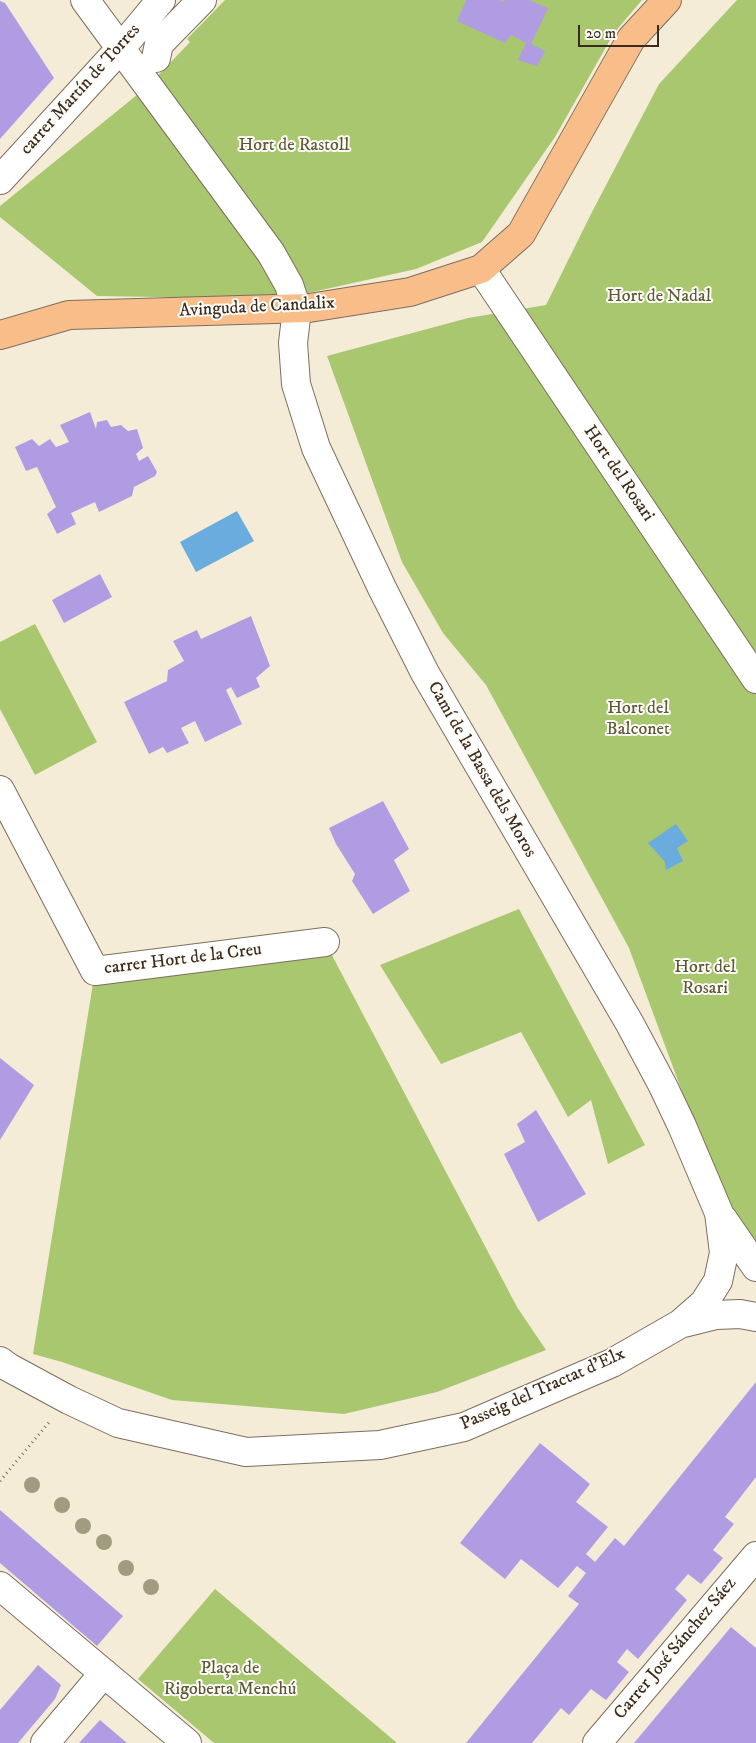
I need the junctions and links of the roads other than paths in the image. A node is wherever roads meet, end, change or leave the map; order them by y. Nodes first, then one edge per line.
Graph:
1 (85, 0) edge
2 (161, 0) edge
3 (202, 0) edge
4 (667, 0) edge
5 (121, 48) junction
6 (156, 58) dead end
7 (0, 180) edge
8 (481, 269) junction
9 (297, 308) junction
10 (0, 335) edge
11 (756, 679) edge
12 (0, 790) edge
13 (325, 942) dead end
14 (719, 1213) junction
15 (756, 1267) edge
16 (756, 1317) edge
17 (680, 1324) junction
18 (0, 1361) edge
19 (756, 1556) edge
20 (0, 1586) edge
21 (104, 1673) junction
22 (45, 1743) edge
23 (187, 1743) edge
24 (597, 1743) edge

1 - 5 street
2 - 5 street, carrer Martín de Torres
3 - 6 street
4 - 8 main road, Avinguda de Candalix
5 - 7 street, carrer Martín de Torres
5 - 9 street
8 - 9 main road, Avinguda de Candalix
8 - 11 street, Hort del Rosari
9 - 10 main road, Avinguda de Candalix
9 - 14 street, Camí de la Bassa dels Moros
12 - 13 street, carrer Hort de la Creu
14 - 15 street, Camí de la Bassa dels Moros
14 - 17 street, Camí de la Bassa dels Moros
16 - 17 street
17 - 18 street, Passeig del Tractat d'Elx
19 - 24 street, Carrer José Sánchez Sáez
20 - 21 street
21 - 22 street
21 - 23 street

